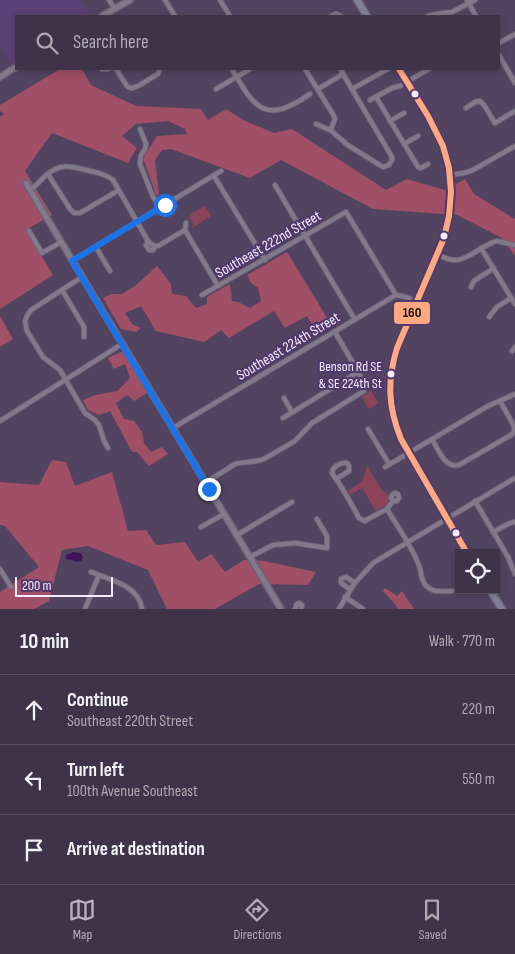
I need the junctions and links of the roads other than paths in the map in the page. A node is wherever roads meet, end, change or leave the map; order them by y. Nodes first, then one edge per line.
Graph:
1 (109, 0) edge
2 (130, 0) edge
3 (165, 0) edge
4 (220, 0) edge
5 (357, 0) edge
6 (475, 0) edge
7 (468, 2) edge
8 (114, 9) junction
9 (104, 15) edge
10 (174, 15) edge
11 (229, 15) edge
12 (366, 15) edge
13 (432, 15) edge
14 (475, 15) edge
15 (515, 34) edge
16 (500, 42) edge
17 (500, 57) edge
18 (15, 68) edge
19 (117, 70) edge
20 (160, 70) edge
21 (233, 70) edge
22 (248, 70) edge
23 (306, 70) edge
24 (374, 70) edge
25 (386, 70) edge
26 (400, 70) edge
27 (427, 70) edge
28 (342, 71) edge
29 (377, 75) junction
30 (237, 76) junction
31 (0, 77) edge
32 (406, 82) junction
33 (515, 83) edge
34 (216, 89) dead end
35 (318, 89) junction
36 (352, 89) junction
37 (310, 94) dead end
38 (376, 96) junction
39 (370, 100) dead end
40 (466, 108) dead end
41 (515, 111) edge
42 (404, 113) dead end
43 (390, 121) junction
44 (316, 124) dead end
45 (140, 129) dead end
46 (332, 131) junction
47 (418, 136) dead end
48 (404, 144) junction
49 (515, 146) edge
50 (428, 164) dead end
51 (221, 172) dead end
52 (48, 174) junction
53 (450, 175) junction
54 (214, 176) junction
55 (26, 183) dead end
56 (275, 185) dead end
57 (30, 190) junction
58 (119, 190) junction
59 (165, 205) junction
60 (138, 222) junction
61 (186, 223) dead end
62 (185, 230) junction
63 (29, 231) dead end
64 (305, 236) junction
65 (61, 242) junction
66 (515, 245) edge
67 (96, 247) junction
68 (481, 248) junction
69 (438, 255) junction
70 (265, 260) junction
71 (72, 261) junction
72 (494, 268) junction
73 (110, 271) dead end
74 (82, 277) junction
75 (218, 286) junction
76 (471, 287) dead end
77 (62, 290) junction
78 (202, 295) dead end
79 (396, 295) junction
80 (511, 298) junction
81 (417, 302) junction
82 (515, 304) edge
83 (489, 317) dead end
84 (355, 320) junction
85 (334, 332) junction
86 (84, 337) dead end
87 (122, 344) junction
88 (358, 372) junction
89 (66, 380) junction
90 (515, 394) edge
91 (284, 398) dead end
92 (500, 401) junction
93 (292, 412) junction
94 (283, 418) dead end
95 (0, 421) edge
96 (173, 428) junction
97 (368, 429) dead end
98 (514, 430) edge
99 (432, 438) junction
100 (108, 448) dead end
101 (408, 452) junction
102 (389, 464) junction
103 (384, 467) dead end
104 (515, 478) edge
105 (336, 479) junction
106 (205, 482) junction
107 (393, 501) dead end
108 (475, 501) junction
109 (292, 502) dead end
110 (387, 509) junction
111 (224, 514) junction
112 (446, 518) junction
113 (317, 519) dead end
114 (515, 522) edge
115 (201, 527) dead end
116 (493, 532) junction
117 (237, 535) junction
118 (406, 542) junction
119 (465, 549) edge
120 (250, 558) junction
121 (0, 569) edge
122 (91, 572) dead end
123 (515, 574) edge
124 (99, 575) junction
125 (355, 583) junction
126 (10, 586) dead end
127 (350, 589) junction
128 (452, 591) dead end
129 (492, 594) edge
130 (345, 598) junction
131 (85, 609) edge
132 (142, 609) edge
133 (281, 609) edge
134 (296, 609) edge
135 (301, 609) edge
136 (339, 609) edge
137 (363, 609) edge
138 (500, 609) edge

1 - 8 street
2 - 8 street
3 - 10 street
4 - 11 street
5 - 12 main road
6 - 7 street
7 - 13 street
7 - 14 street
8 - 9 street
15 - 16 street
17 - 33 street
18 - 31 street
19 - 20 street
21 - 30 street
22 - 30 street
23 - 35 street
24 - 29 street
25 - 29 street
26 - 32 main road
27 - 32 street
28 - 35 street
28 - 36 street
29 - 36 street
30 - 34 street
30 - 37 street
32 - 38 street
32 - 53 main road
35 - 46 street
36 - 46 street
38 - 39 street
38 - 43 street
40 - 41 street
42 - 43 street
43 - 48 street
44 - 46 street
45 - 59 street
47 - 48 street
48 - 50 street
49 - 53 street
51 - 54 street
52 - 57 street
52 - 58 street
52 - 58 street
53 - 69 main road
54 - 59 street
54 - 70 street
55 - 57 street
56 - 64 street
57 - 65 street
58 - 60 street
59 - 60 street
60 - 62 street
60 - 67 street
61 - 62 street
62 - 75 street
63 - 65 street
64 - 70 street, Southeast 222nd Street
64 - 79 street, Southeast 222nd Street
64 - 84 street
65 - 71 street
66 - 68 street
67 - 71 street
67 - 73 street
68 - 69 street
68 - 72 street
69 - 81 main road
70 - 75 street, Southeast 222nd Street
71 - 74 street
72 - 76 street
72 - 80 street
74 - 77 street
74 - 87 street
75 - 78 street, Southeast 222nd Street
77 - 86 street
77 - 89 street
79 - 81 street
79 - 84 street, Southeast 224th Street
80 - 82 street
80 - 83 street
81 - 101 main road
84 - 85 street, Southeast 224th Street
85 - 88 street
85 - 96 street, Southeast 224th Street
87 - 89 street
87 - 96 street
88 - 93 street
88 - 106 street
89 - 95 street
89 - 100 street
90 - 92 street
91 - 93 street
92 - 98 street
92 - 99 street
93 - 94 street
96 - 106 street
97 - 102 street
98 - 99 street
99 - 101 street
101 - 102 street
101 - 112 main road
102 - 103 street
104 - 108 street
105 - 105 street
105 - 110 street
106 - 111 street
107 - 110 street
108 - 112 street
108 - 116 street
109 - 117 street
110 - 118 street
111 - 115 street
111 - 117 street
112 - 118 street
112 - 119 main road
113 - 120 street
114 - 116 street
116 - 123 street
117 - 120 street
118 - 125 street
118 - 128 street
120 - 133 street
121 - 126 street
122 - 124 street
124 - 131 street
124 - 132 street
125 - 127 street
125 - 127 street
127 - 130 street
129 - 138 main road
130 - 136 street
130 - 137 street
134 - 135 street

